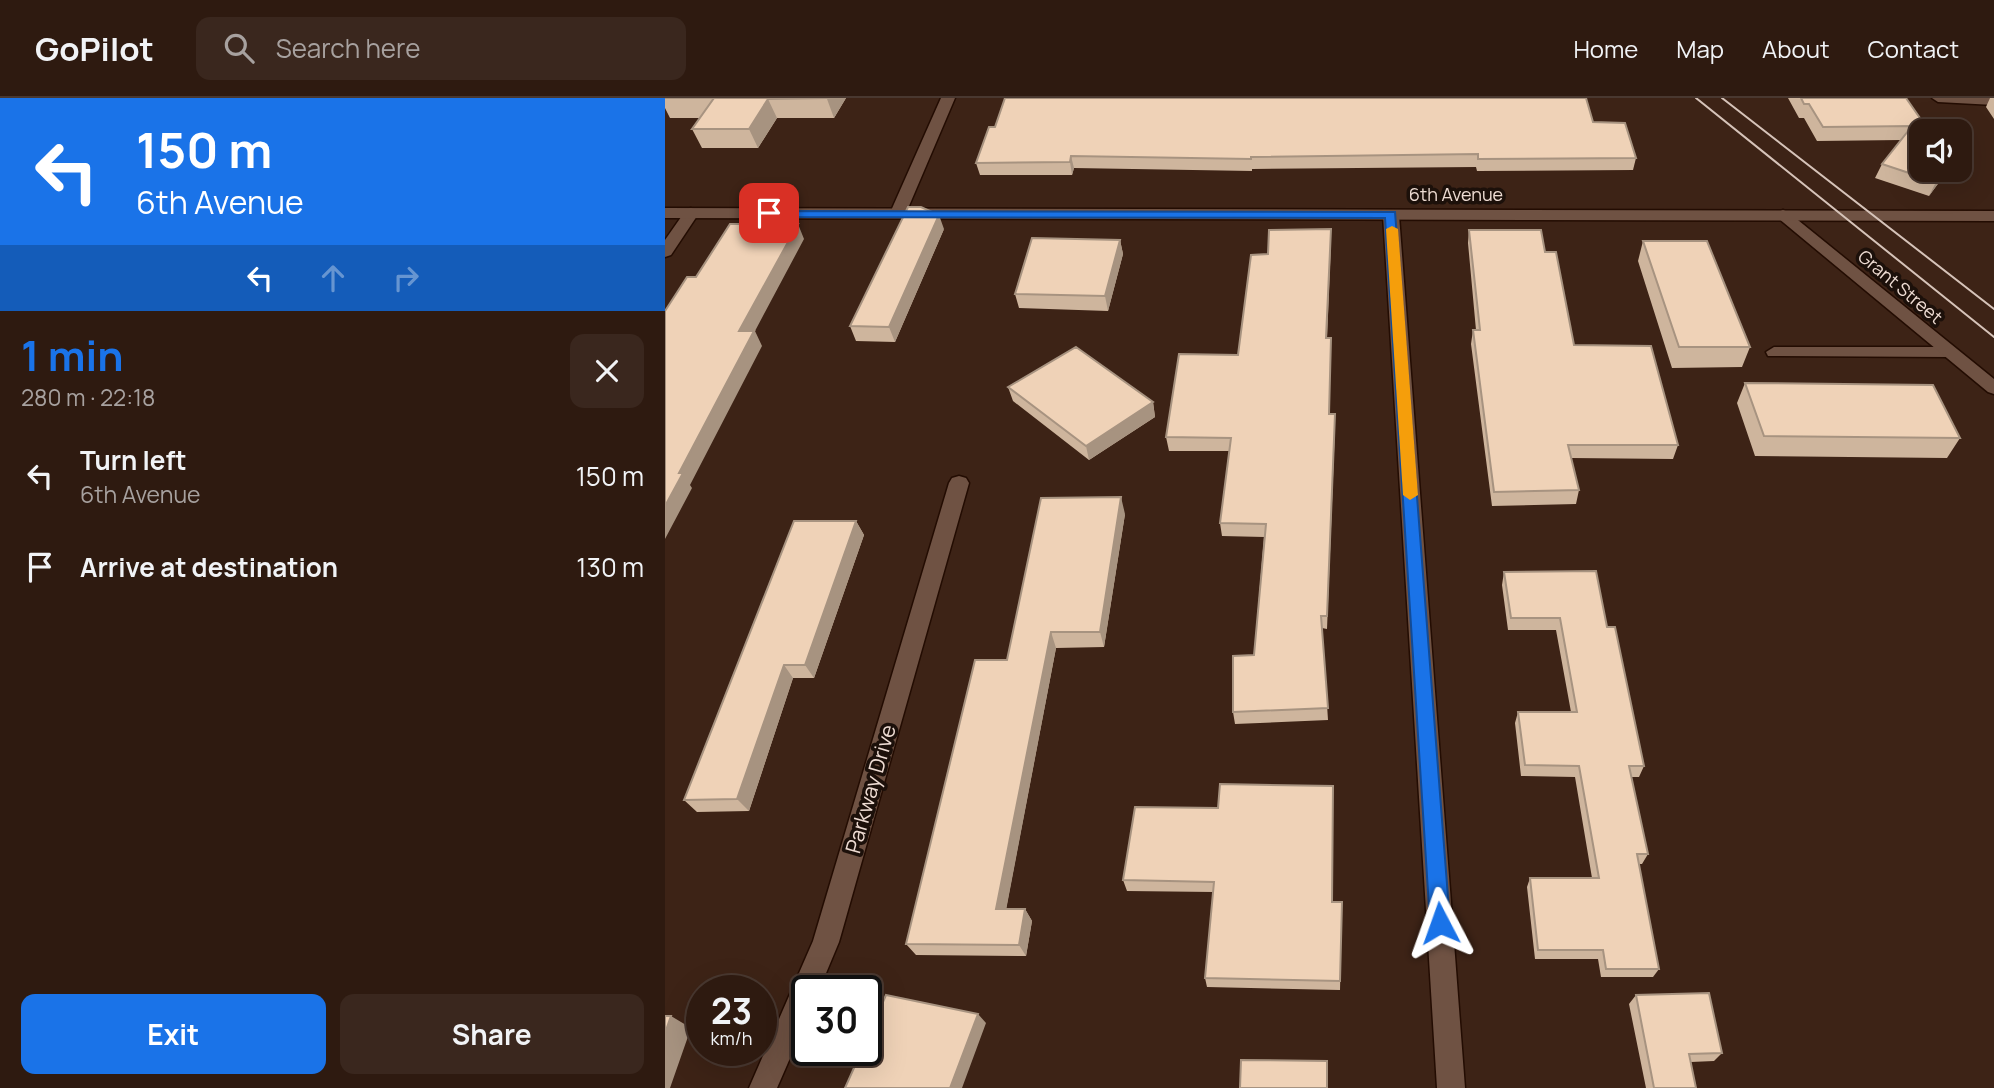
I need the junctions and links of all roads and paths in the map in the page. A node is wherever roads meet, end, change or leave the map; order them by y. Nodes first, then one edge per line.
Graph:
1 (949, 98) edge
2 (1938, 98) edge
3 (1994, 101) edge
4 (665, 213) edge
5 (691, 213) junction
6 (898, 213) junction
7 (1391, 215) junction
8 (1783, 215) junction
9 (1994, 216) edge
10 (665, 253) edge
11 (1774, 352) dead end
12 (1948, 352) junction
13 (1994, 388) edge
14 (960, 483) dead end
15 (763, 1088) edge
16 (1451, 1088) edge

1 - 6 street
2 - 3 lane
4 - 5 street, 6th Avenue
5 - 6 street, 6th Avenue
5 - 10 street
6 - 7 street, 6th Avenue
7 - 8 street, 6th Avenue
7 - 16 street
8 - 9 street, 6th Avenue
8 - 12 street, Grant Street
11 - 12 lane
12 - 13 street, Grant Street
14 - 15 street, Parkway Drive

